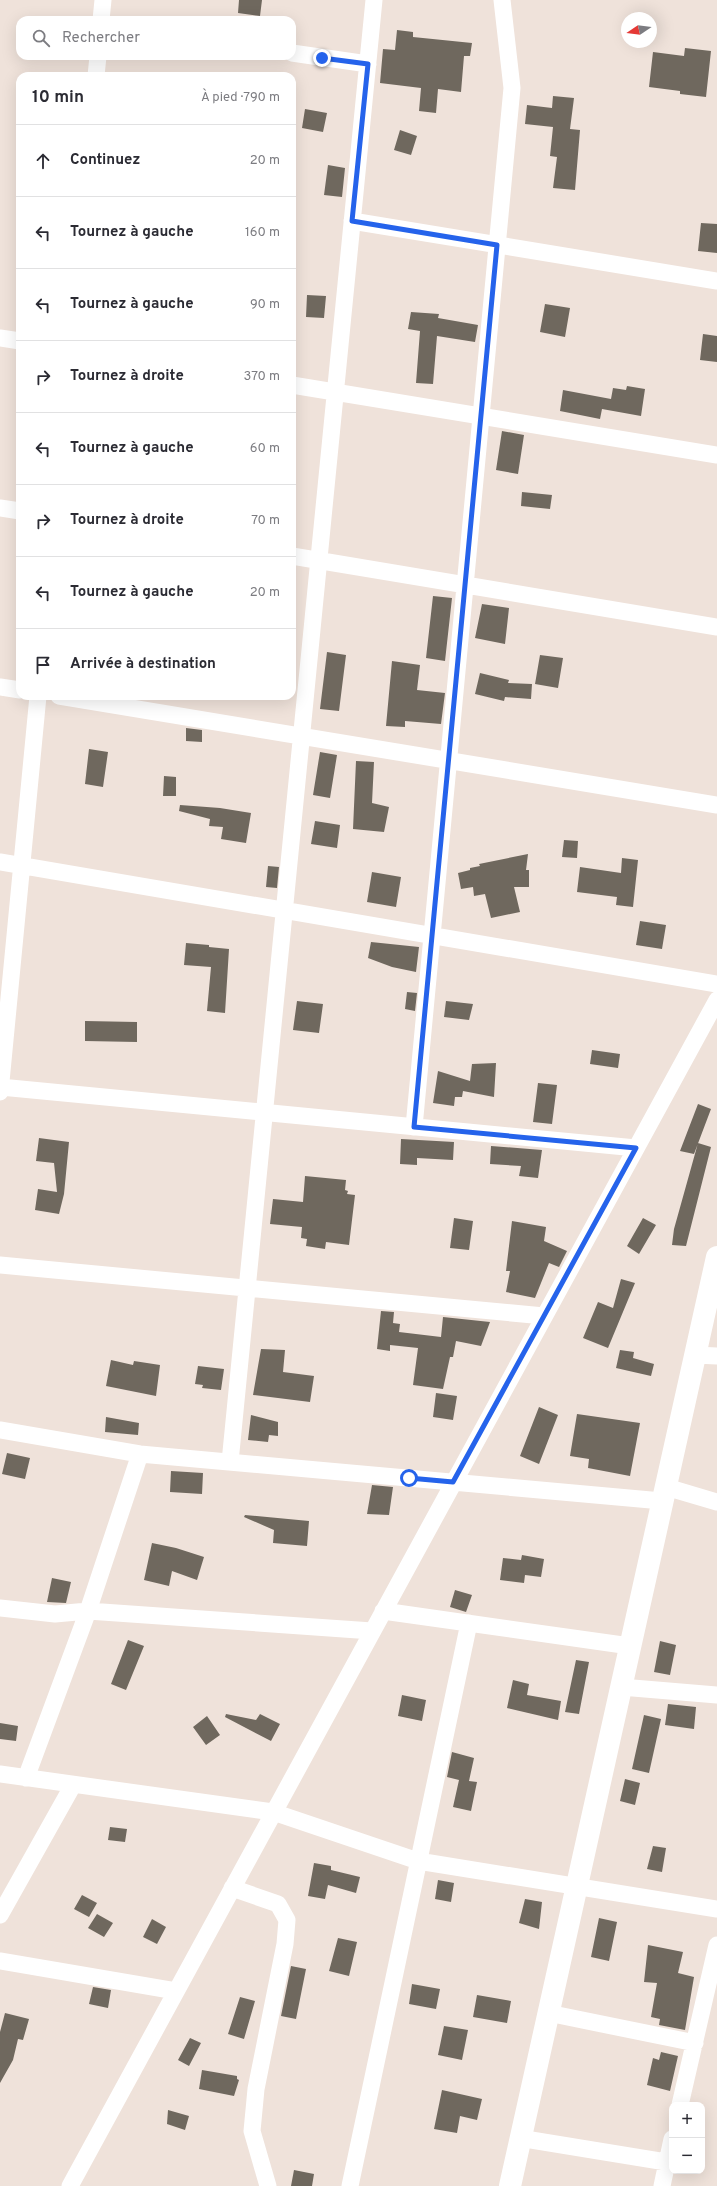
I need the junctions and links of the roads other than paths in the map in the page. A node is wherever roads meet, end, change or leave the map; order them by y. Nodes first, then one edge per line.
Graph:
1 (103, 0) edge
2 (374, 0) edge
3 (502, 0) edge
4 (102, 16) edge
5 (296, 54) edge
6 (98, 60) edge
7 (368, 64) junction
8 (96, 72) edge
9 (352, 221) junction
10 (497, 245) junction
11 (717, 281) edge
12 (0, 338) edge
13 (16, 340) edge
14 (296, 386) edge
15 (335, 392) junction
16 (481, 416) junction
17 (717, 455) edge
18 (0, 508) edge
19 (16, 510) edge
20 (296, 557) edge
21 (319, 561) junction
22 (465, 585) junction
23 (717, 627) edge
24 (0, 687) edge
25 (16, 689) edge
26 (38, 700) edge
27 (82, 700) edge
28 (302, 736) junction
29 (449, 760) junction
30 (717, 805) edge
31 (0, 862) edge
32 (21, 866) junction
33 (284, 911) junction
34 (432, 936) junction
35 (717, 984) edge
36 (717, 1000) edge
37 (0, 1087) edge
38 (0, 1092) edge
39 (265, 1112) junction
40 (414, 1127) junction
41 (636, 1148) junction
42 (717, 1257) edge
43 (0, 1264) edge
44 (247, 1288) junction
45 (544, 1316) junction
46 (695, 1355) junction
47 (717, 1356) edge
48 (0, 1430) edge
49 (140, 1454) junction
50 (230, 1462) junction
51 (453, 1482) junction
52 (664, 1494) junction
53 (717, 1502) edge
54 (0, 1608) edge
55 (88, 1611) junction
56 (383, 1611) junction
57 (469, 1623) junction
58 (372, 1631) junction
59 (630, 1646) junction
60 (621, 1687) junction
61 (717, 1695) edge
62 (0, 1774) edge
63 (26, 1778) junction
64 (73, 1785) junction
65 (272, 1812) junction
66 (418, 1861) junction
67 (576, 1887) junction
68 (232, 1888) junction
69 (717, 1909) edge
70 (0, 1915) edge
71 (717, 1945) edge
72 (0, 1961) edge
73 (176, 1991) junction
74 (548, 2013) junction
75 (695, 2043) junction
76 (681, 2102) edge
77 (520, 2138) junction
78 (669, 2150) edge
79 (666, 2162) junction
80 (70, 2186) edge
81 (268, 2186) edge
82 (350, 2186) edge
83 (510, 2186) edge
84 (662, 2186) edge

1 - 4 street
2 - 7 street
3 - 10 street
5 - 7 street
6 - 8 street
7 - 9 street
9 - 10 street
9 - 15 street
10 - 11 street
10 - 16 street
12 - 13 street
14 - 15 street
15 - 16 street
15 - 21 street
16 - 17 street
16 - 22 street
18 - 19 street
20 - 21 street
21 - 22 street
21 - 28 street
22 - 23 street
22 - 29 street
24 - 25 street
26 - 32 street
27 - 28 street
28 - 29 street
28 - 33 street
29 - 30 street
29 - 34 street
31 - 32 street
32 - 33 street
32 - 37 street
33 - 34 street
33 - 39 street
34 - 35 street
34 - 40 street
36 - 41 street
37 - 38 street
37 - 39 street
39 - 40 street
39 - 44 street
40 - 41 street
41 - 45 street
42 - 46 main road
43 - 44 street
44 - 45 street
44 - 50 street
45 - 51 street
46 - 47 street
46 - 52 main road
48 - 49 street
49 - 50 street
49 - 55 street
50 - 51 street
51 - 52 street
51 - 56 street
52 - 53 street
52 - 59 main road
54 - 55 street
55 - 58 street
55 - 63 street
56 - 57 street
56 - 58 street
57 - 59 street
57 - 66 street
58 - 65 street
59 - 60 main road
60 - 61 street
60 - 67 main road
62 - 63 street
63 - 64 street
64 - 65 street
64 - 70 street
65 - 66 street
65 - 68 street
66 - 67 street
66 - 82 street
67 - 69 street
67 - 74 main road
68 - 73 street
68 - 81 street
71 - 75 street
72 - 73 street
73 - 80 street
74 - 75 street
74 - 77 main road
75 - 76 street
77 - 79 street
77 - 83 main road
78 - 79 street
79 - 84 street

